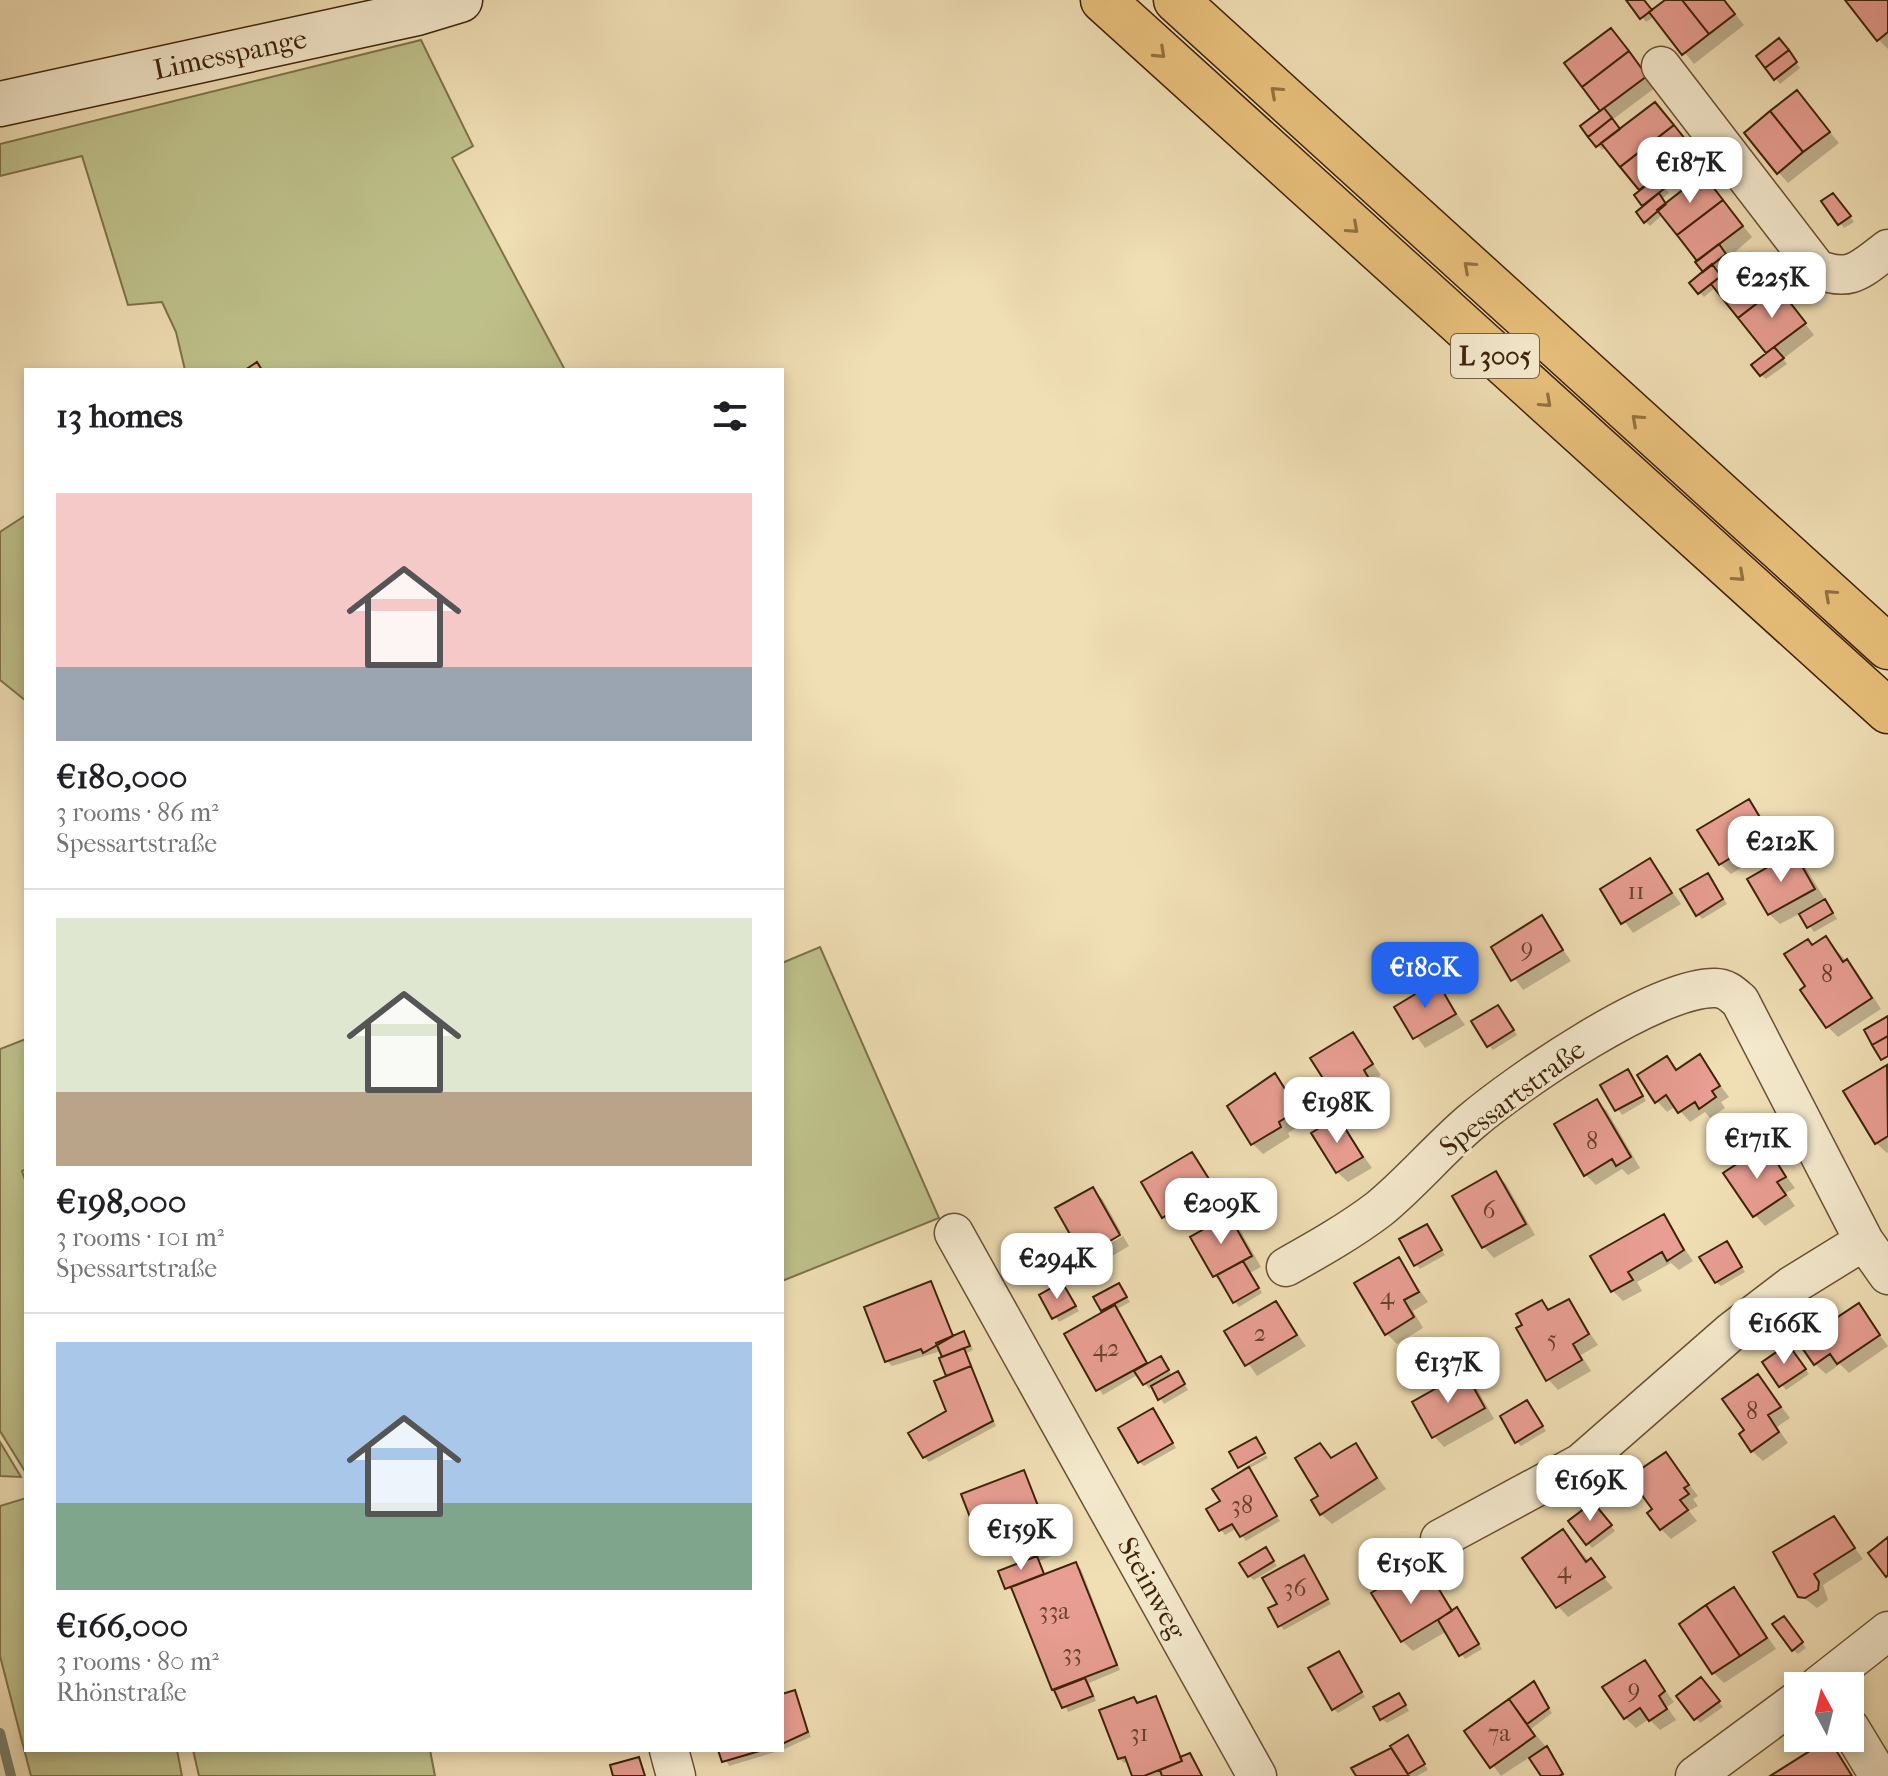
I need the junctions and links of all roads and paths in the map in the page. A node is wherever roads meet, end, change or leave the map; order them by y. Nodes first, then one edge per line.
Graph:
1 (460, 0) edge
2 (1103, 0) edge
3 (1176, 0) edge
4 (1661, 66) dead end
5 (0, 104) edge
6 (1888, 249) edge
7 (1888, 647) edge
8 (1888, 711) edge
9 (954, 1233) dead end
10 (1864, 1241) junction
11 (1286, 1267) dead end
12 (1888, 1275) edge
13 (1440, 1539) dead end
14 (1888, 1631) edge
15 (1837, 1672) edge
16 (1784, 1712) edge
17 (1864, 1751) edge
18 (670, 1752) edge
19 (676, 1776) edge
20 (1257, 1776) edge
21 (1695, 1776) edge
22 (1879, 1776) edge

1 - 5 main road, Limesspange
2 -> 8 highway, L 3005
7 -> 3 highway, L 3005
4 - 6 street
9 - 20 street, Steinweg
10 - 11 street, Spessartstraße
10 - 12 street
10 - 13 street
14 - 15 street
16 - 21 street
17 - 22 street
18 - 19 street

